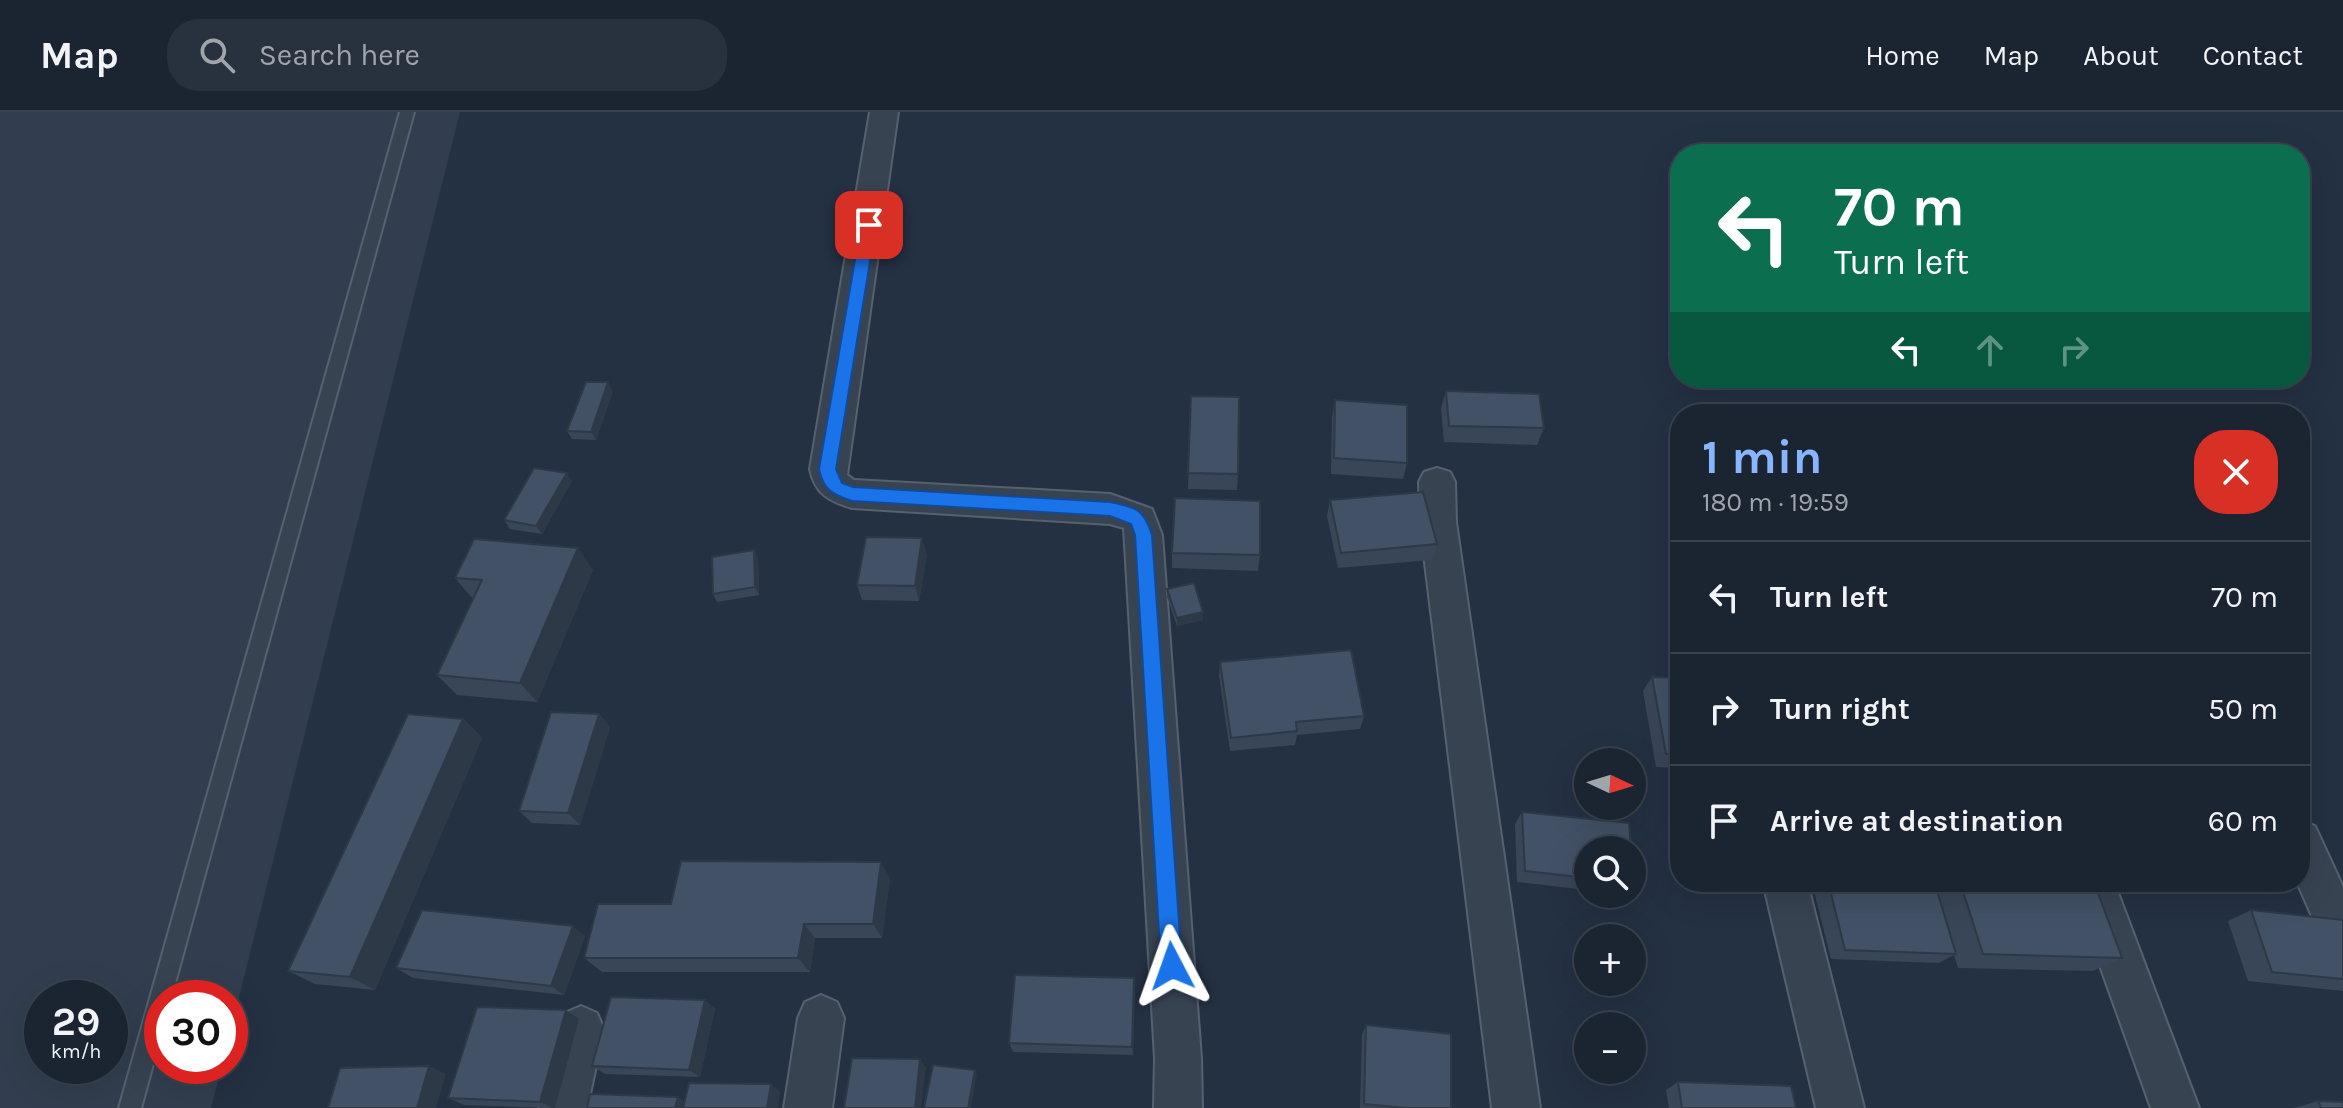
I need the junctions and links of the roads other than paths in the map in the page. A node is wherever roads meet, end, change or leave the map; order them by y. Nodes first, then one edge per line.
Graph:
1 (407, 112) edge
2 (884, 112) edge
3 (1437, 482) dead end
4 (2310, 862) edge
5 (1787, 892) edge
6 (2096, 892) edge
7 (2343, 936) edge
8 (821, 1018) dead end
9 (581, 1029) dead end
10 (130, 1108) edge
11 (563, 1108) edge
12 (808, 1108) edge
13 (1178, 1108) edge
14 (1516, 1108) edge
15 (1840, 1108) edge
16 (2175, 1108) edge

1 - 10 lane
2 - 13 street
3 - 14 street
4 - 7 street
5 - 15 street
6 - 16 street
8 - 12 street
9 - 11 street

